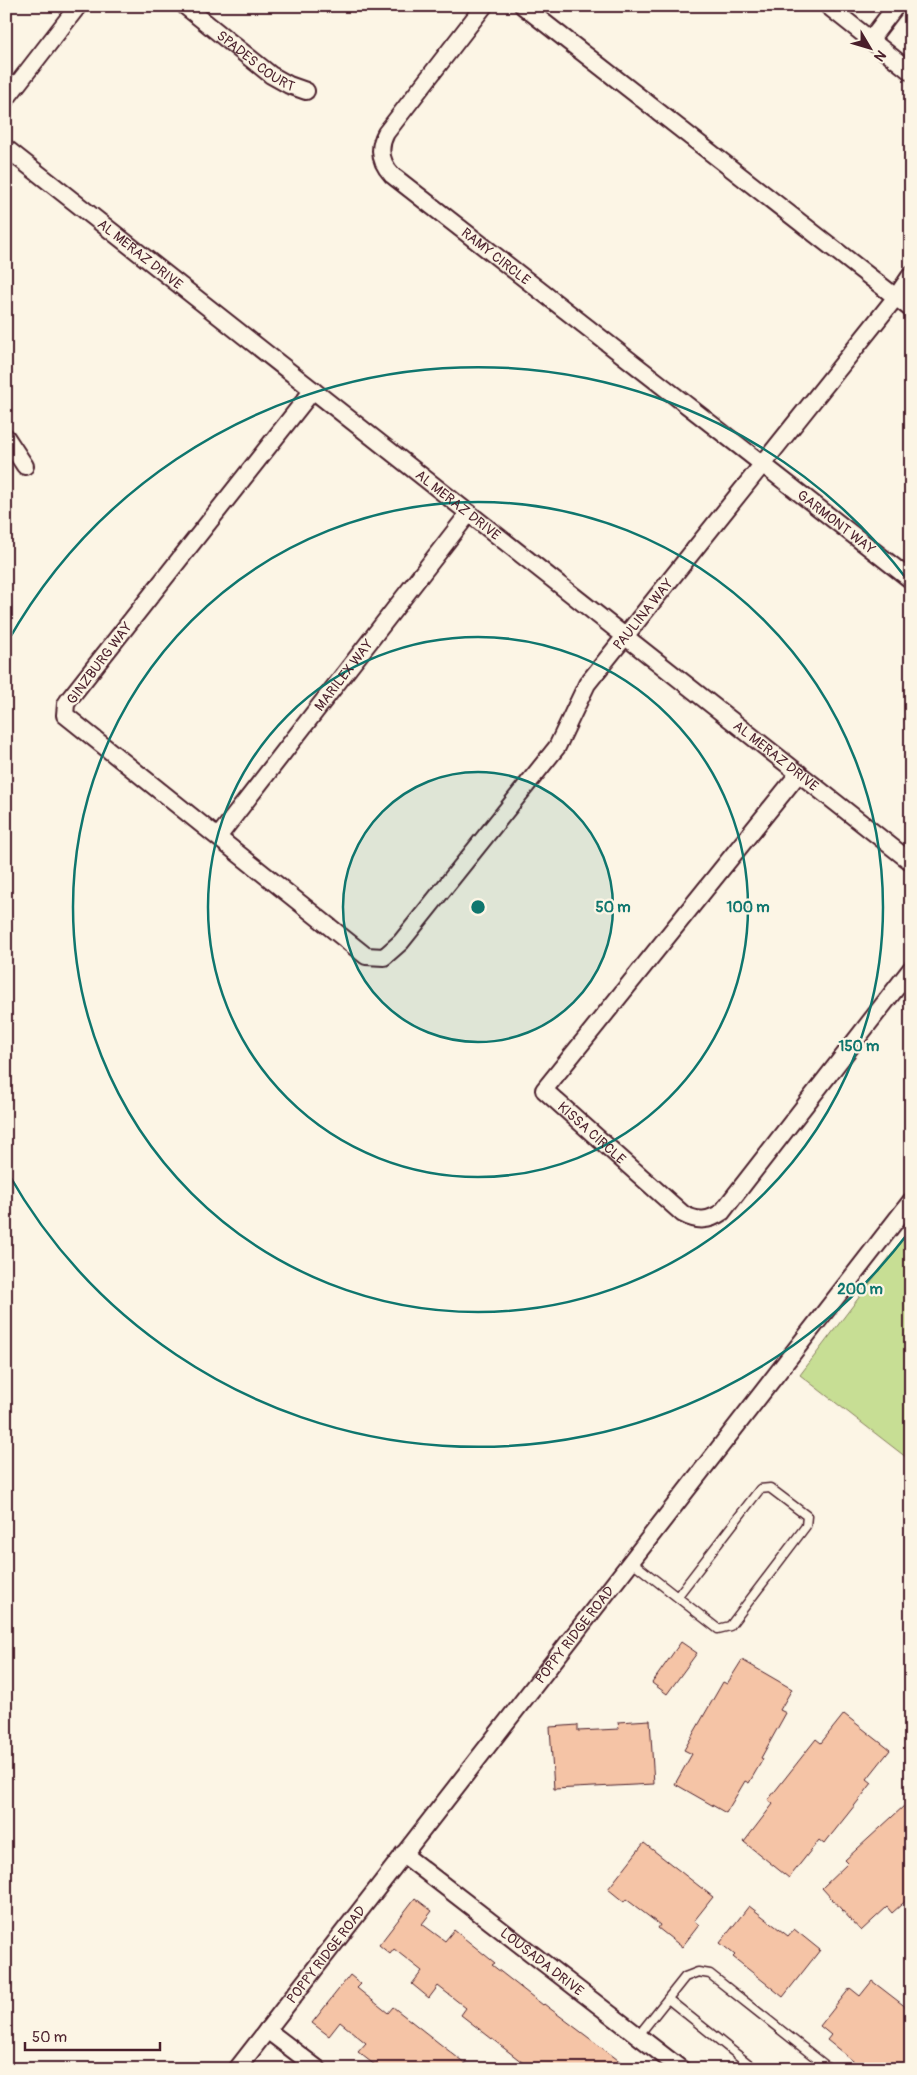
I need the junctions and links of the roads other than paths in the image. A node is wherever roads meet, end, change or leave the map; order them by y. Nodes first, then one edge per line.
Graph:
1 (78, 6) edge
2 (185, 6) edge
3 (484, 6) edge
4 (524, 6) edge
5 (828, 6) edge
6 (896, 6) edge
7 (870, 40) junction
8 (911, 72) edge
9 (306, 91) dead end
10 (6, 99) edge
11 (6, 148) edge
12 (911, 275) edge
13 (896, 297) junction
14 (911, 309) edge
15 (313, 390) junction
16 (6, 437) edge
17 (762, 464) junction
18 (25, 466) dead end
19 (469, 513) junction
20 (911, 580) edge
21 (626, 637) junction
22 (799, 773) junction
23 (218, 837) junction
24 (911, 862) edge
25 (384, 957) joint
26 (911, 969) edge
27 (911, 1201) edge
28 (631, 1561) junction
29 (676, 1597) junction
30 (403, 1854) junction
31 (668, 1999) junction
32 (267, 2030) junction
33 (638, 2036) junction
34 (237, 2069) edge
35 (318, 2069) edge
36 (681, 2069) edge
37 (755, 2069) edge
38 (830, 2069) edge

1 - 10 street
2 - 9 street, SPADES COURT
3 - 17 street, RAMY CIRCLE
4 - 13 street
5 - 7 street
6 - 7 street
7 - 8 street
11 - 15 street, AL MERAZ DRIVE
12 - 13 street, PAULINA WAY
13 - 14 street
13 - 17 street, PAULINA WAY
15 - 19 street, AL MERAZ DRIVE
15 - 23 street, GINZBURG WAY
16 - 18 street
17 - 20 street, GARMONT WAY
17 - 21 street, PAULINA WAY
19 - 21 street, AL MERAZ DRIVE
19 - 23 street, MARILEX WAY
21 - 22 street, AL MERAZ DRIVE
21 - 25 street, PAULINA WAY
22 - 24 street, AL MERAZ DRIVE
22 - 26 street, KISSA CIRCLE
23 - 25 street, GINZBURG WAY
27 - 28 street, POPPY RIDGE ROAD
28 - 29 lane
28 - 30 street, POPPY RIDGE ROAD
29 - 29 lane
30 - 32 street, POPPY RIDGE ROAD
30 - 33 street, LOUSADA DRIVE
31 - 33 lane
31 - 37 lane
31 - 38 lane
32 - 34 street, POPPY RIDGE ROAD
32 - 35 street
33 - 36 street, LOUSADA DRIVE

